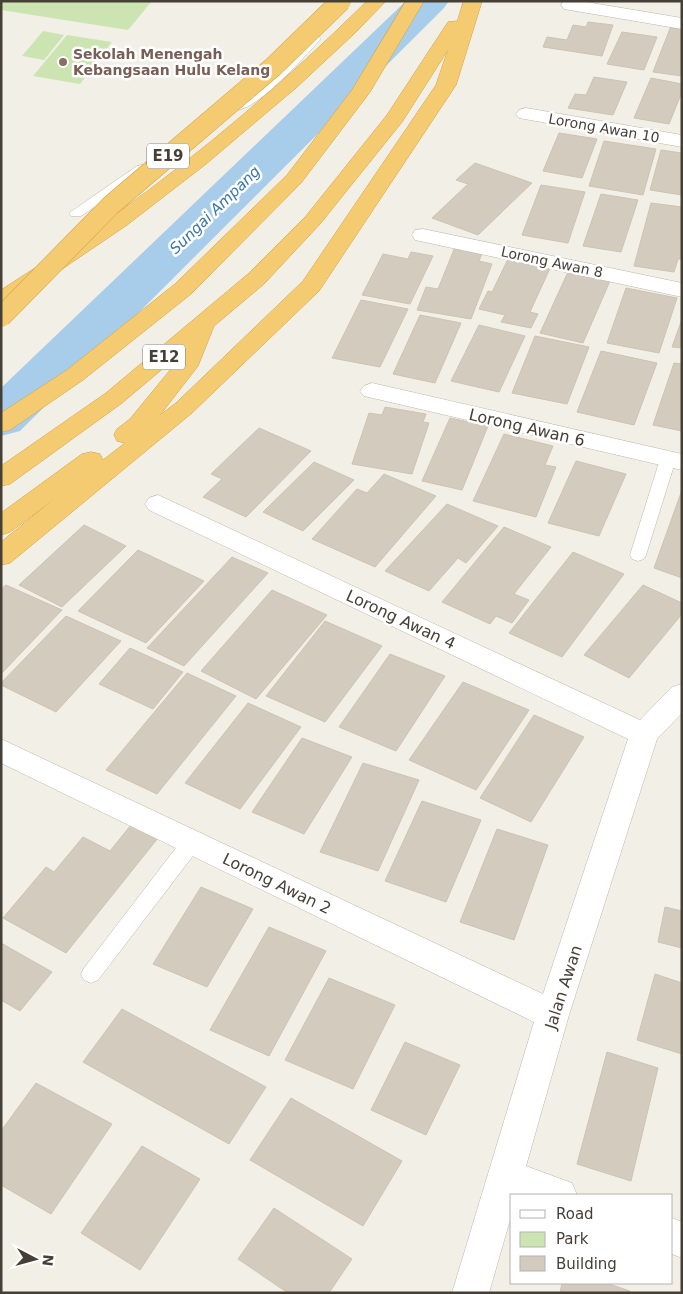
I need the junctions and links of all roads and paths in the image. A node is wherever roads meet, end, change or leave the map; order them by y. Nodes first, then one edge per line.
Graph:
1 (340, 1) edge
2 (352, 1) edge
3 (377, 1) edge
4 (415, 1) edge
5 (472, 1) edge
6 (570, 5) dead end
7 (682, 24) edge
8 (526, 114) dead end
9 (682, 141) edge
10 (76, 213) dead end
11 (423, 235) dead end
12 (682, 290) edge
13 (1, 300) edge
14 (1, 317) edge
15 (204, 324) junction
16 (372, 391) dead end
17 (1, 424) edge
18 (675, 461) edge
19 (1, 478) edge
20 (158, 504) dead end
21 (1, 526) edge
22 (638, 555) dead end
23 (1, 556) edge
24 (682, 695) edge
25 (644, 734) junction
26 (1, 750) edge
27 (192, 842) junction
28 (91, 974) dead end
29 (553, 1015) junction
30 (506, 1176) junction
31 (555, 1194) edge
32 (470, 1293) edge

1 - 14 highway, E19, bridge
2 - 10 lane
3 - 13 highway
4 - 17 highway, E12
5 - 15 highway, E12
5 - 23 highway
6 - 7 street
8 - 9 street, Lorong Awan 10
11 - 12 street, Lorong Awan 8
15 - 19 highway, E12
15 - 21 highway
16 - 18 street, Lorong Awan 6
18 - 22 lane
20 - 25 street, Lorong Awan 4
24 - 25 street, Jalan Awan
25 - 29 street, Jalan Awan
26 - 27 street, Lorong Awan 2
27 - 28 lane
27 - 29 street, Lorong Awan 2
29 - 30 street, Jalan Awan
30 - 31 street
30 - 32 street, Jalan Awan

